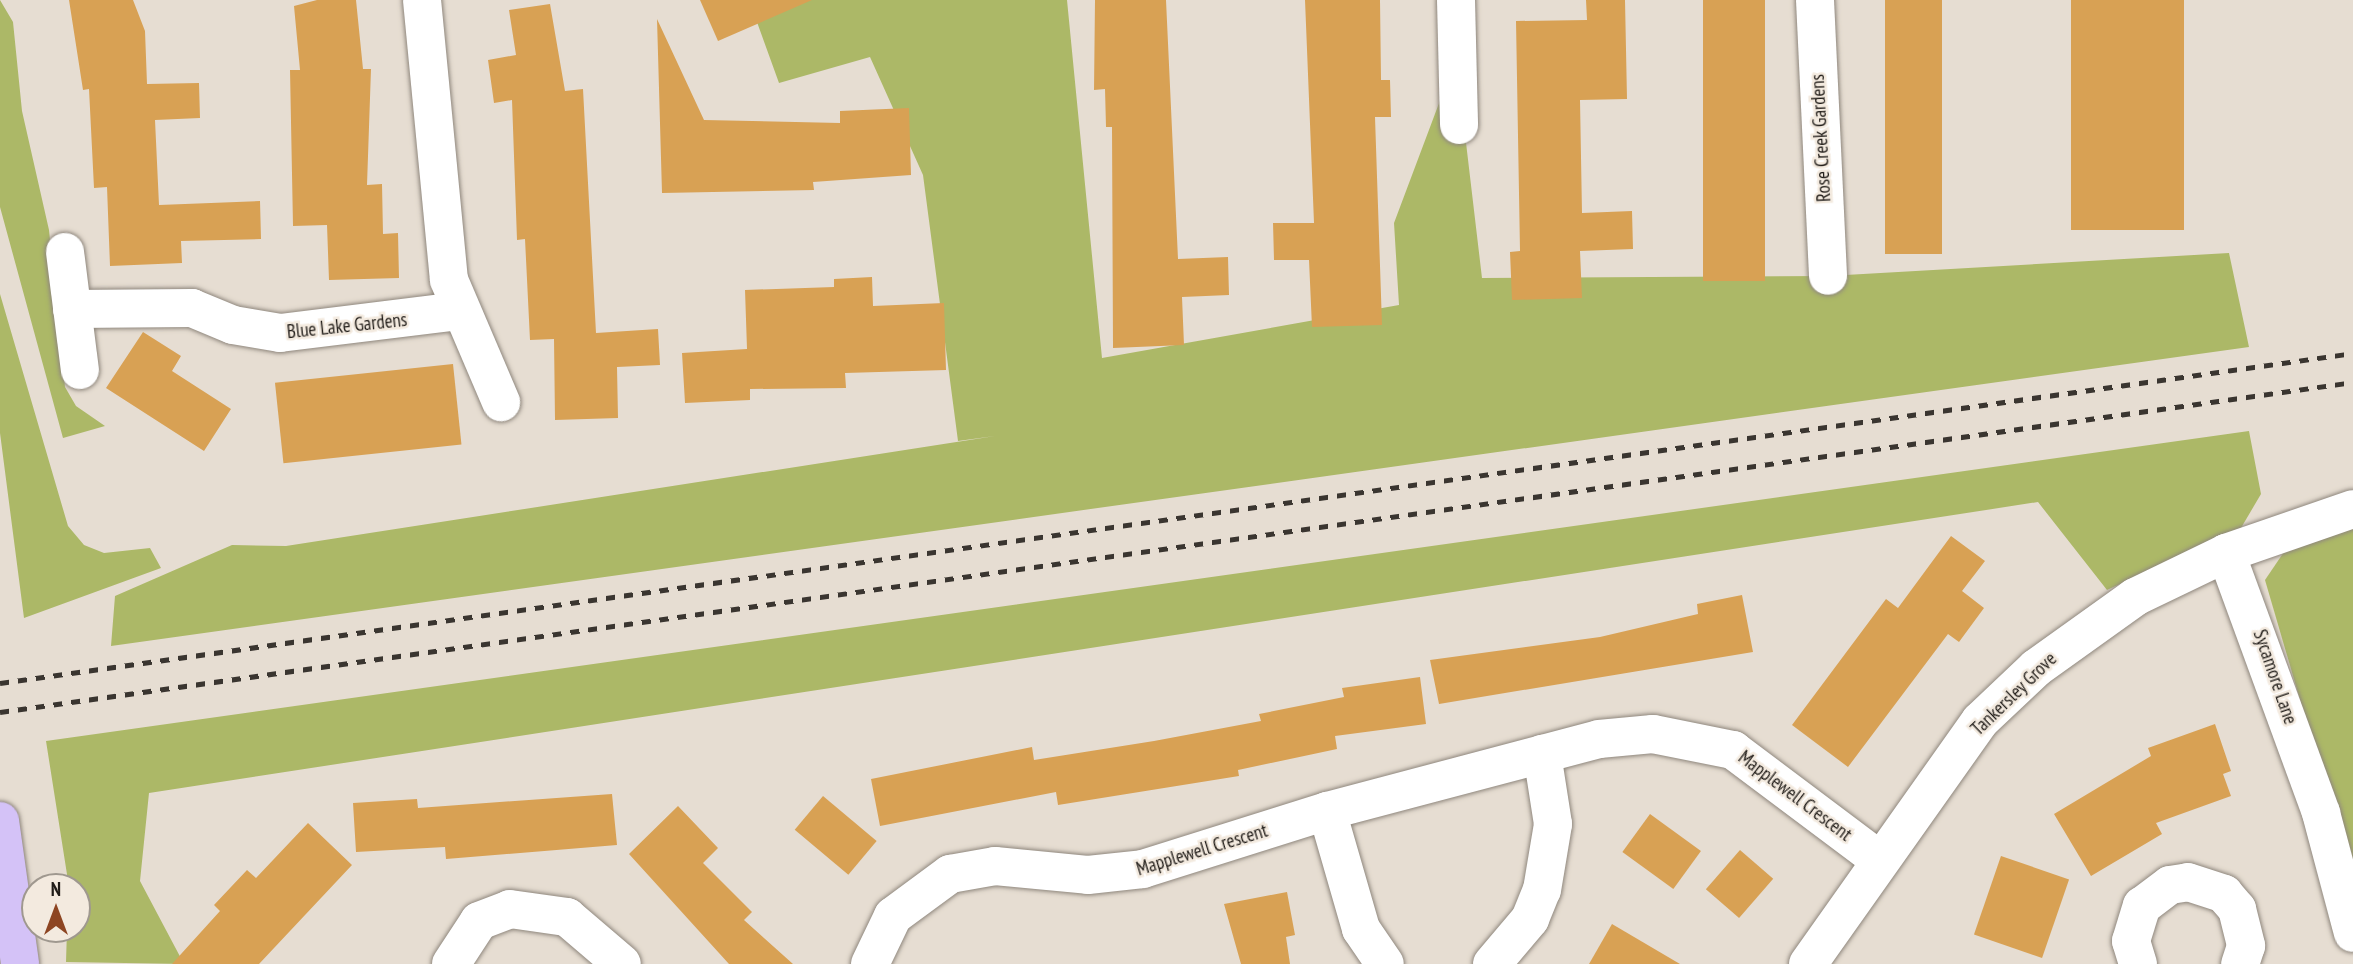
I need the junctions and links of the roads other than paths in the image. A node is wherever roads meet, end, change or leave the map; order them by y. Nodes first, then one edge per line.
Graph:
1 (422, 0) edge
2 (1456, 0) edge
3 (1815, 0) edge
4 (1459, 125) dead end
5 (65, 252) dead end
6 (1828, 276) dead end
7 (72, 309) junction
8 (458, 311) junction
9 (80, 370) dead end
10 (501, 402) dead end
11 (2353, 509) edge
12 (2226, 554) junction
13 (1542, 754) junction
14 (1327, 811) junction
15 (0, 821) edge
16 (1878, 859) junction
17 (2353, 933) edge
18 (20, 964) edge
19 (451, 964) edge
20 (622, 964) edge
21 (870, 964) edge
22 (1385, 964) edge
23 (1492, 964) edge
24 (1808, 964) edge
25 (2138, 964) edge
26 (2240, 964) edge

1 - 8 street
2 - 4 street
3 - 6 street, Rose Creek Gardens
5 - 7 street
7 - 8 street, Blue Lake Gardens
7 - 9 street
8 - 10 street
11 - 12 street
12 - 16 street, Tankersley Grove
12 - 17 street, Sycamore Lane
13 - 14 street, Mapplewell Crescent
13 - 16 street, Mapplewell Crescent
13 - 23 street
14 - 21 street, Mapplewell Crescent
14 - 22 street
15 - 18 main road
16 - 24 street, Tankersley Grove
19 - 20 street
25 - 26 street

